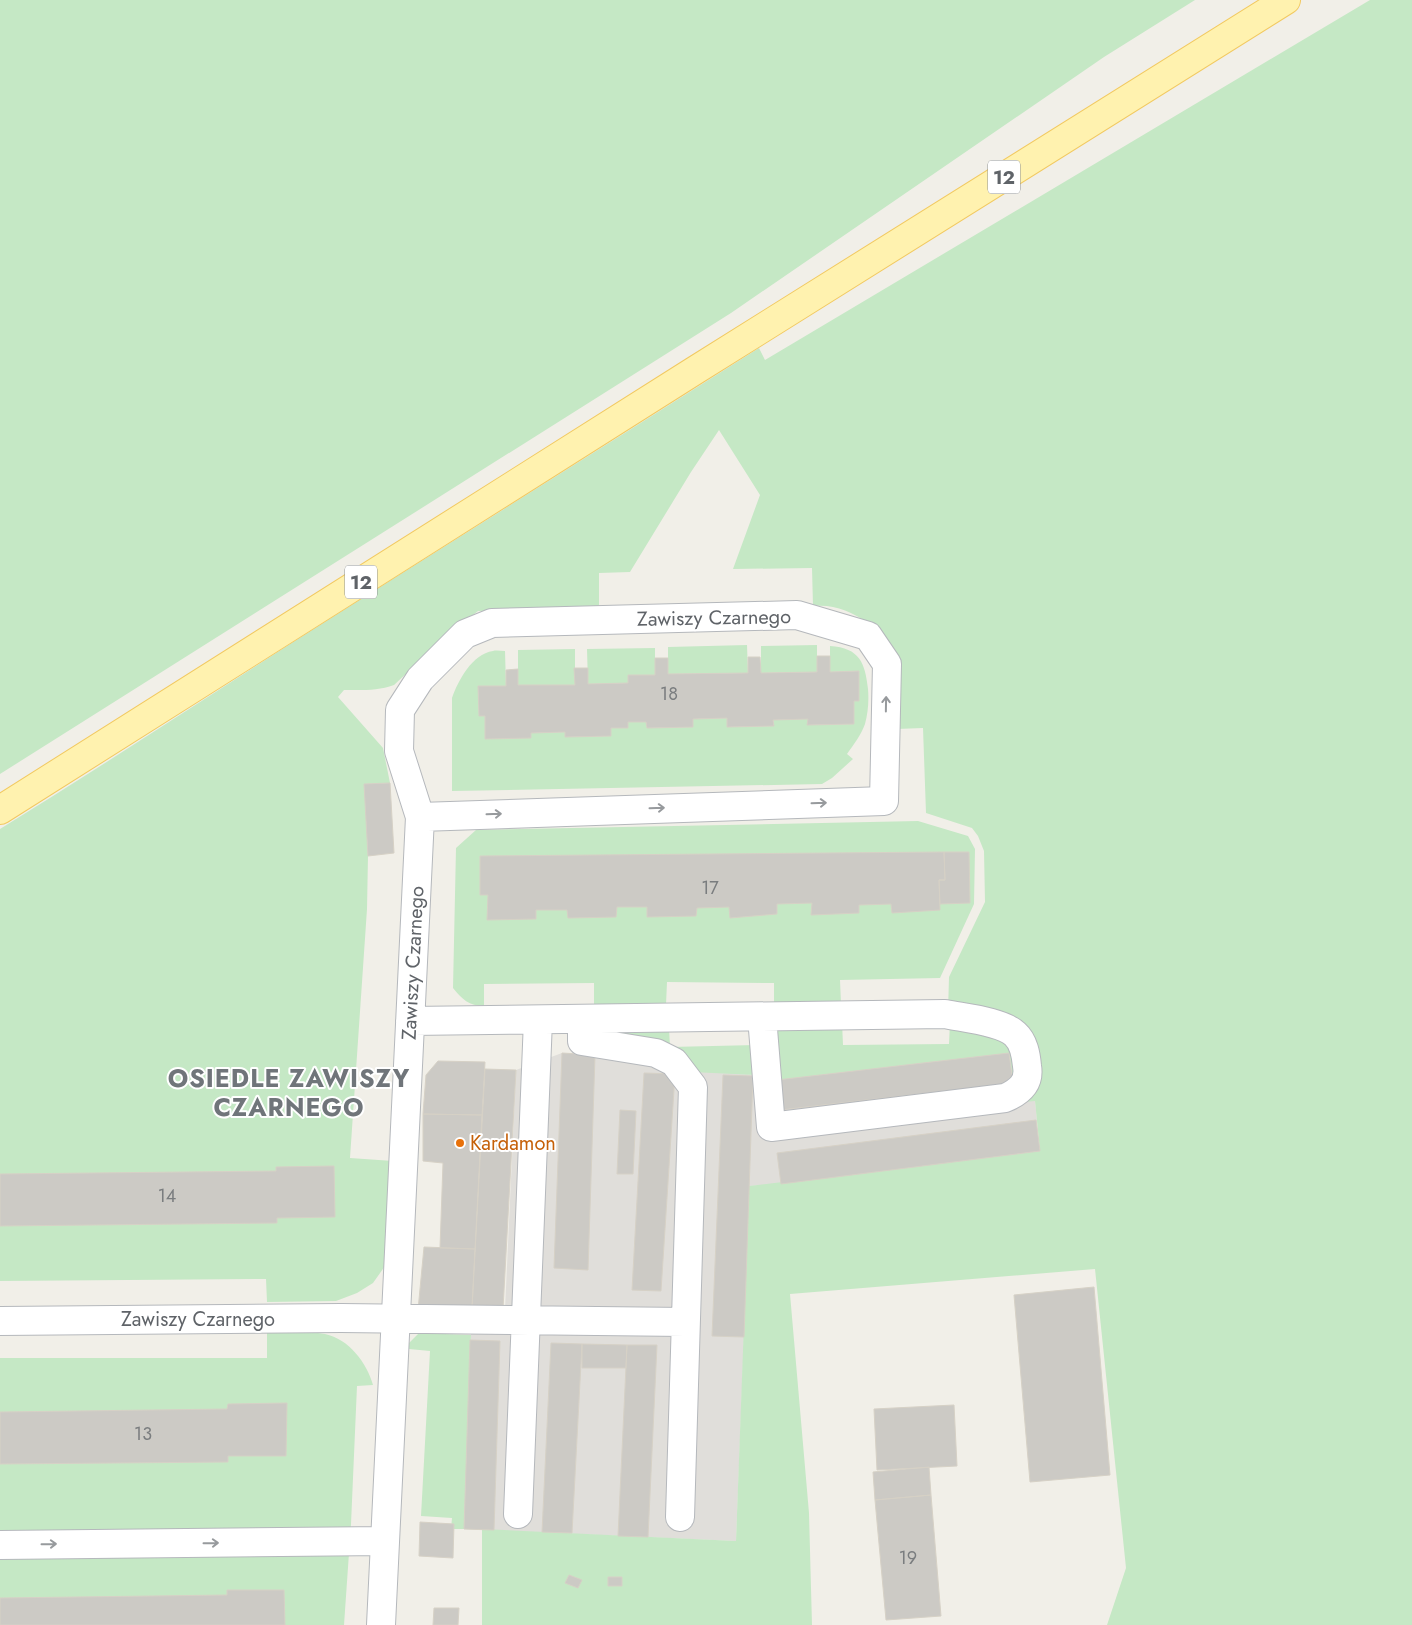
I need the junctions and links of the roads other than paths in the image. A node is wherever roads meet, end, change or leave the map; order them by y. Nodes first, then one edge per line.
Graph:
1 (1286, 0) edge
2 (0, 810) edge
3 (433, 816) junction
4 (762, 1017) junction
5 (582, 1019) junction
6 (538, 1020) junction
7 (410, 1021) junction
8 (396, 1320) junction
9 (526, 1320) junction
10 (0, 1321) edge
11 (686, 1322) junction
12 (518, 1514) dead end
13 (680, 1517) dead end
14 (385, 1541) junction
15 (0, 1545) edge
16 (381, 1625) edge

1 - 2 main road, 12
3 -> 3 street, Zawiszy Czarnego
3 - 7 street, Zawiszy Czarnego
4 - 4 street
4 - 5 street
5 - 6 street
5 - 11 street
6 - 7 street
6 - 9 street
7 - 8 street, Zawiszy Czarnego
8 - 9 street
8 - 10 street, Zawiszy Czarnego
8 - 14 street, Zawiszy Czarnego
9 - 11 street
9 - 12 street
11 - 13 street
15 -> 14 street
14 - 16 street, Zawiszy Czarnego

